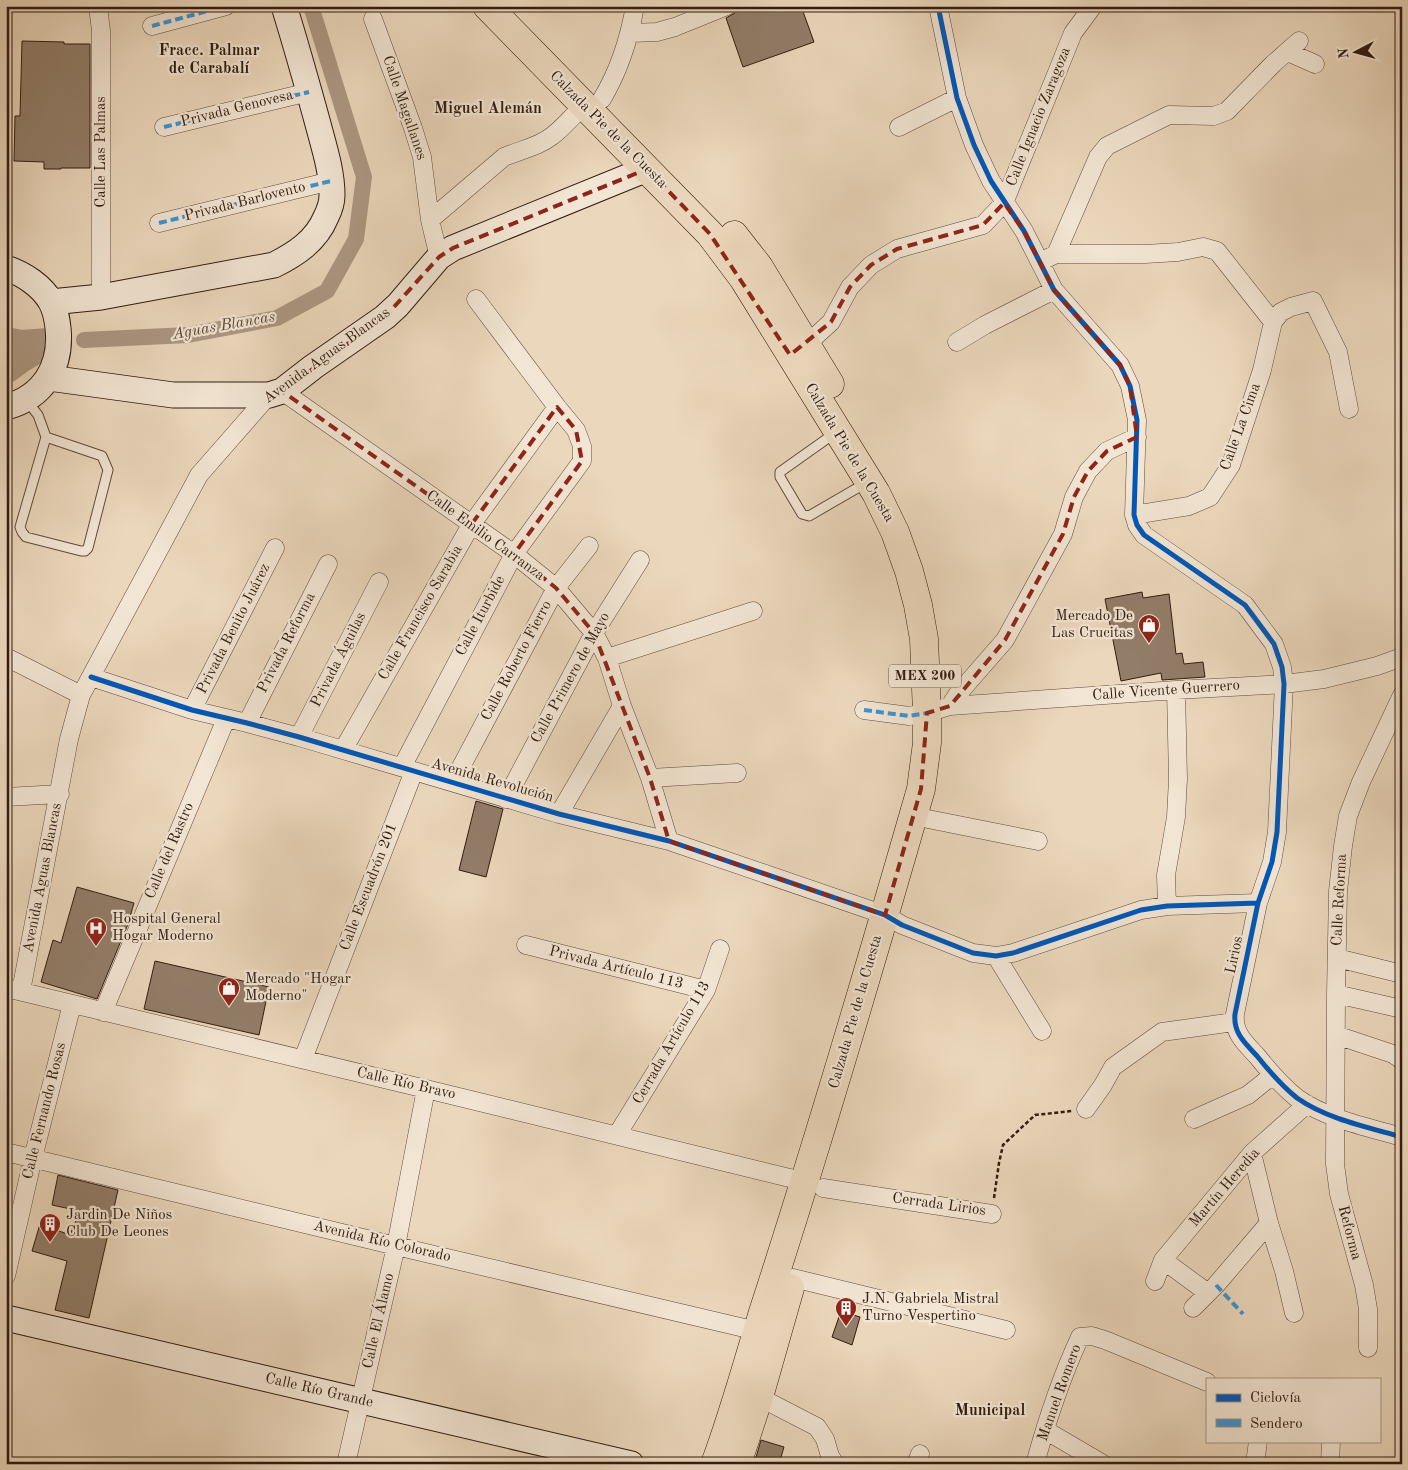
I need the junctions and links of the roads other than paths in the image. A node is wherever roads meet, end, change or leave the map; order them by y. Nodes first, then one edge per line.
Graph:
1 (98, 6) edge
2 (226, 6) edge
3 (284, 6) edge
4 (486, 6) edge
5 (512, 6) edge
6 (635, 6) edge
7 (727, 6) edge
8 (938, 6) edge
9 (1093, 6) edge
10 (372, 19) dead end
11 (152, 26) dead end
12 (631, 32) junction
13 (1314, 64) dead end
14 (310, 92) junction
15 (957, 98) junction
16 (593, 102) junction
17 (164, 127) dead end
18 (899, 127) dead end
19 (648, 169) junction
20 (331, 181) junction
21 (1004, 203) junction
22 (430, 220) junction
23 (159, 223) dead end
24 (1056, 254) junction
25 (439, 257) junction
26 (1039, 262) junction
27 (6, 268) edge
28 (1054, 290) junction
29 (101, 297) junction
30 (476, 299) dead end
31 (51, 302) junction
32 (1273, 322) junction
33 (957, 342) dead end
34 (798, 350) junction
35 (49, 378) junction
36 (275, 393) junction
37 (16, 403) edge
38 (557, 407) junction
39 (1349, 409) dead end
40 (837, 431) junction
41 (46, 437) junction
42 (1137, 438) junction
43 (864, 464) junction
44 (1134, 515) junction
45 (471, 525) junction
46 (589, 546) dead end
47 (275, 548) dead end
48 (514, 554) junction
49 (640, 560) dead end
50 (328, 564) dead end
51 (379, 582) dead end
52 (556, 588) junction
53 (753, 611) dead end
54 (594, 633) junction
55 (6, 657) edge
56 (1402, 657) edge
57 (606, 658) junction
58 (91, 677) junction
59 (1284, 684) junction
60 (1176, 690) junction
61 (1402, 694) edge
62 (81, 695) junction
63 (622, 706) junction
64 (940, 709) junction
65 (192, 710) junction
66 (864, 710) dead end
67 (226, 719) junction
68 (247, 723) junction
69 (299, 737) junction
70 (342, 750) junction
71 (408, 769) junction
72 (737, 773) dead end
73 (650, 778) junction
74 (453, 782) junction
75 (60, 794) junction
76 (6, 797) edge
77 (506, 799) junction
78 (558, 814) junction
79 (928, 819) junction
80 (668, 841) junction
81 (1038, 841) dead end
82 (1258, 903) junction
83 (1168, 906) junction
84 (893, 920) junction
85 (526, 945) dead end
86 (720, 949) dead end
87 (996, 956) junction
88 (1337, 958) junction
89 (1402, 974) edge
90 (14, 990) edge
91 (706, 990) junction
92 (1336, 994) junction
93 (72, 1004) junction
94 (1402, 1009) edge
95 (103, 1012) junction
96 (1234, 1022) junction
97 (1042, 1031) dead end
98 (1336, 1035) junction
99 (303, 1059) junction
100 (1402, 1060) edge
101 (1273, 1074) junction
102 (426, 1088) junction
103 (1307, 1104) junction
104 (1086, 1109) road end
105 (1335, 1116) junction
106 (1194, 1119) dead end
107 (617, 1135) junction
108 (1402, 1137) edge
109 (6, 1152) edge
110 (1252, 1153) junction
111 (33, 1158) junction
112 (814, 1185) junction
113 (992, 1214) road end
114 (1269, 1223) junction
115 (396, 1246) junction
116 (1162, 1260) junction
117 (6, 1276) edge
118 (793, 1278) junction
119 (1154, 1281) dead end
120 (1208, 1293) junction
121 (1193, 1308) dead end
122 (1294, 1312) dead end
123 (6, 1318) edge
124 (1006, 1330) dead end
125 (757, 1331) junction
126 (1368, 1348) dead end
127 (1206, 1382) edge
128 (760, 1397) junction
129 (360, 1401) junction
130 (1044, 1430) junction
131 (1258, 1442) edge
132 (1331, 1442) edge
133 (346, 1464) edge
134 (631, 1464) edge
135 (715, 1464) edge
136 (737, 1464) edge
137 (835, 1464) edge
138 (1035, 1464) edge
139 (1103, 1464) edge
140 (1255, 1464) edge
141 (1330, 1464) edge

1 - 29 street, Calle Las Palmas
2 - 11 street
3 - 14 street
4 - 16 main road, Calzada Pie de la Cuesta / MEX 200
5 - 16 main road, Calzada Pie de la Cuesta / MEX 200
6 - 12 street
7 - 12 street
8 - 15 street
9 - 21 street, Calle Ignacio Zaragoza
10 - 22 street, Calle Magallanes
12 - 16 street
13 - 24 street
14 - 17 street, Privada Genovesa
14 - 20 street
15 - 18 street
15 - 21 street
16 - 19 main road, Calzada Pie de la Cuesta / MEX 200
16 - 22 street
16 - 34 main road, Calzada Pie de la Cuesta / MEX 200
19 - 25 street, Avenida Aguas Blancas
19 - 34 main road, Calzada Pie de la Cuesta / MEX 200
20 - 23 street, Privada Barlovento
20 - 29 street
21 - 26 street
21 - 34 street, Calle Ignacio Zaragoza
22 - 25 street, Calle Magallanes
24 - 26 street
24 - 32 street
25 - 36 street, Avenida Aguas Blancas
26 - 28 street
27 - 31 street
28 - 33 street
28 - 42 street
29 - 31 street
30 - 38 street
31 - 35 street
32 - 39 street
32 - 44 street, Calle La Cima
34 - 40 main road, Calzada Pie de la Cuesta / MEX 200
34 - 43 main road, Calzada Pie de la Cuesta / MEX 200
35 - 36 street
35 - 37 street
36 - 45 street, Calle Emilio Carranza
36 - 58 street, Avenida Aguas Blancas
37 - 41 lane
38 - 45 street, Calle Francisco Sarabia
38 - 48 street, Calle Iturbide
40 - 43 main road, Calzada Pie de la Cuesta / MEX 200
40 - 43 lane
41 - 41 lane
42 - 44 street
42 - 64 street
43 - 64 main road, Calzada Pie de la Cuesta / MEX 200
44 - 59 street, Lirios
45 - 48 street, Calle Emilio Carranza
45 - 70 street, Calle Francisco Sarabia
46 - 52 street, Calle Roberto Fierro
47 - 65 street, Privada Benito Juárez
48 - 52 street, Calle Emilio Carranza
48 - 71 street, Calle Iturbide
49 - 54 street, Calle Primero de Mayo
50 - 68 street, Privada Reforma
51 - 69 street, Privada Águilas
52 - 54 street, Calle Emilio Carranza
52 - 74 street, Calle Roberto Fierro
53 - 57 street
54 - 57 street, Calle Emilio Carranza
54 - 77 street, Calle Primero de Mayo
55 - 62 street
56 - 59 street, Calle Vicente Guerrero
57 - 63 street, Calle Emilio Carranza
58 - 62 street, Avenida Aguas Blancas
58 - 65 street, Avenida Revolución
59 - 60 street, Calle Vicente Guerrero
59 - 82 street, Lirios
60 - 64 street, Calle Vicente Guerrero
60 - 83 street
61 - 88 street, Calle Reforma
62 - 75 street, Avenida Aguas Blancas
63 - 73 street, Calle Emilio Carranza
63 - 78 street
64 - 66 street, Calle Vicente Guerrero
64 - 79 main road, Calzada Pie de la Cuesta / MEX 200
64 - 84 main road, Calzada Pie de la Cuesta / MEX 200
65 - 67 street, Avenida Revolución
67 - 68 street, Avenida Revolución
67 - 95 street, Calle del Rastro
68 - 69 street, Avenida Revolución
69 - 70 street, Avenida Revolución
70 - 71 street, Avenida Revolución
71 - 74 street, Avenida Revolución
71 - 99 street, Calle Escuadrón 201
72 - 73 street
73 - 80 street, Calle Emilio Carranza
74 - 77 street, Avenida Revolución
75 - 76 street, Avenida Aguas Blancas
75 - 90 street, Avenida Aguas Blancas
77 - 78 street, Avenida Revolución
78 - 80 street, Avenida Revolución
79 - 81 street
79 - 84 main road, Calzada Pie de la Cuesta / MEX 200
80 - 84 street, Avenida Revolución
82 - 83 street
82 - 96 street, Lirios
83 - 87 street
84 - 87 street, Avenida Revolución
84 - 112 main road, Calzada Pie de la Cuesta / MEX 200
85 - 91 street, Privada Artículo 113
86 - 91 street, Cerrada Artículo 113
87 - 97 street
88 - 89 street
88 - 92 street, Calle Reforma
90 - 93 street, Calle Río Bravo
91 - 107 street, Cerrada Artículo 113
92 - 94 street
92 - 98 street, Calle Reforma
93 - 95 street, Calle Río Bravo
93 - 111 street, Calle Fernando Rosas
95 - 99 street, Calle Río Bravo
96 - 101 street
96 - 104 street
98 - 100 street
98 - 105 street, Calle Reforma
99 - 102 street, Calle Río Bravo
101 - 103 street
101 - 106 street
102 - 107 street, Calle Río Bravo
102 - 115 street, Calle El Álamo
103 - 105 street
103 - 110 street, Martín Heredia
105 - 108 street
105 - 126 street, Reforma
107 - 112 street, Calle Río Bravo
109 - 111 street, Avenida Río Colorado
110 - 114 street
110 - 116 street, Martín Heredia
111 - 115 street, Avenida Río Colorado
111 - 117 street, Calle Fernando Rosas
112 - 113 street, Cerrada Lirios
112 - 118 main road, Calzada Pie de la Cuesta / MEX 200
112 - 125 main road, Calzada Pie de la Cuesta / MEX 200
114 - 120 street
114 - 122 street
115 - 125 street, Avenida Río Colorado
115 - 129 street, Calle El Álamo
116 - 119 street, Martín Heredia
116 - 120 street
118 - 124 street
118 - 128 main road, Calzada Pie de la Cuesta / MEX 200
120 - 121 street
123 - 129 street, Calle Río Grande
125 - 135 main road, Calzada Pie de la Cuesta / MEX 200
127 - 130 street, Manuel Romero
128 - 136 main road, Calzada Pie de la Cuesta / MEX 200
128 - 137 street
129 - 133 street, Calle El Álamo
129 - 134 street, Calle Río Grande
130 - 138 street, Manuel Romero
130 - 139 street
131 - 140 street
132 - 141 street

